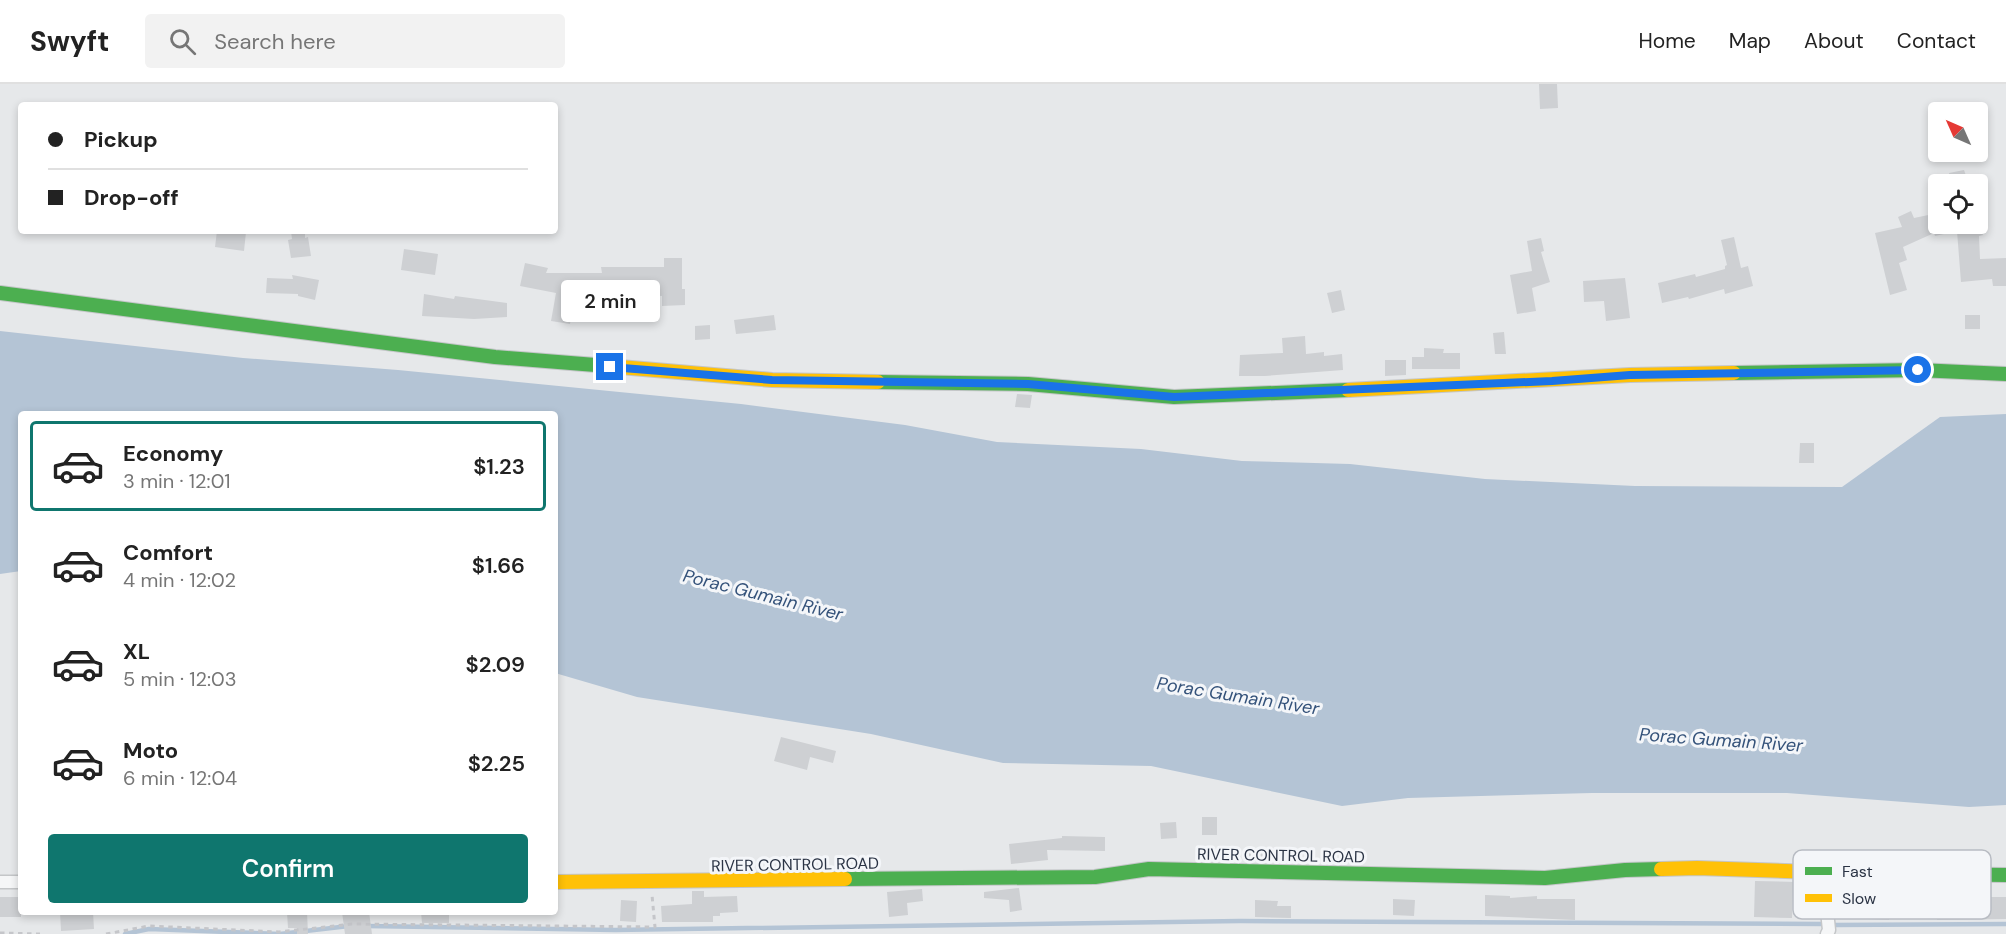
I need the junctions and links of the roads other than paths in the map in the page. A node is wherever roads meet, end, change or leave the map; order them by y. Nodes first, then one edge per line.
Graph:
1 (0, 292) edge
2 (2006, 374) edge
3 (1793, 872) edge
4 (1991, 875) edge
5 (2006, 875) edge
6 (0, 882) edge
7 (18, 882) edge
8 (558, 882) edge
9 (1828, 919) edge
10 (1827, 934) edge

1 - 2 street
3 - 8 street, RIVER CONTROL ROAD
4 - 5 street, RIVER CONTROL ROAD
6 - 7 street
9 - 10 street

